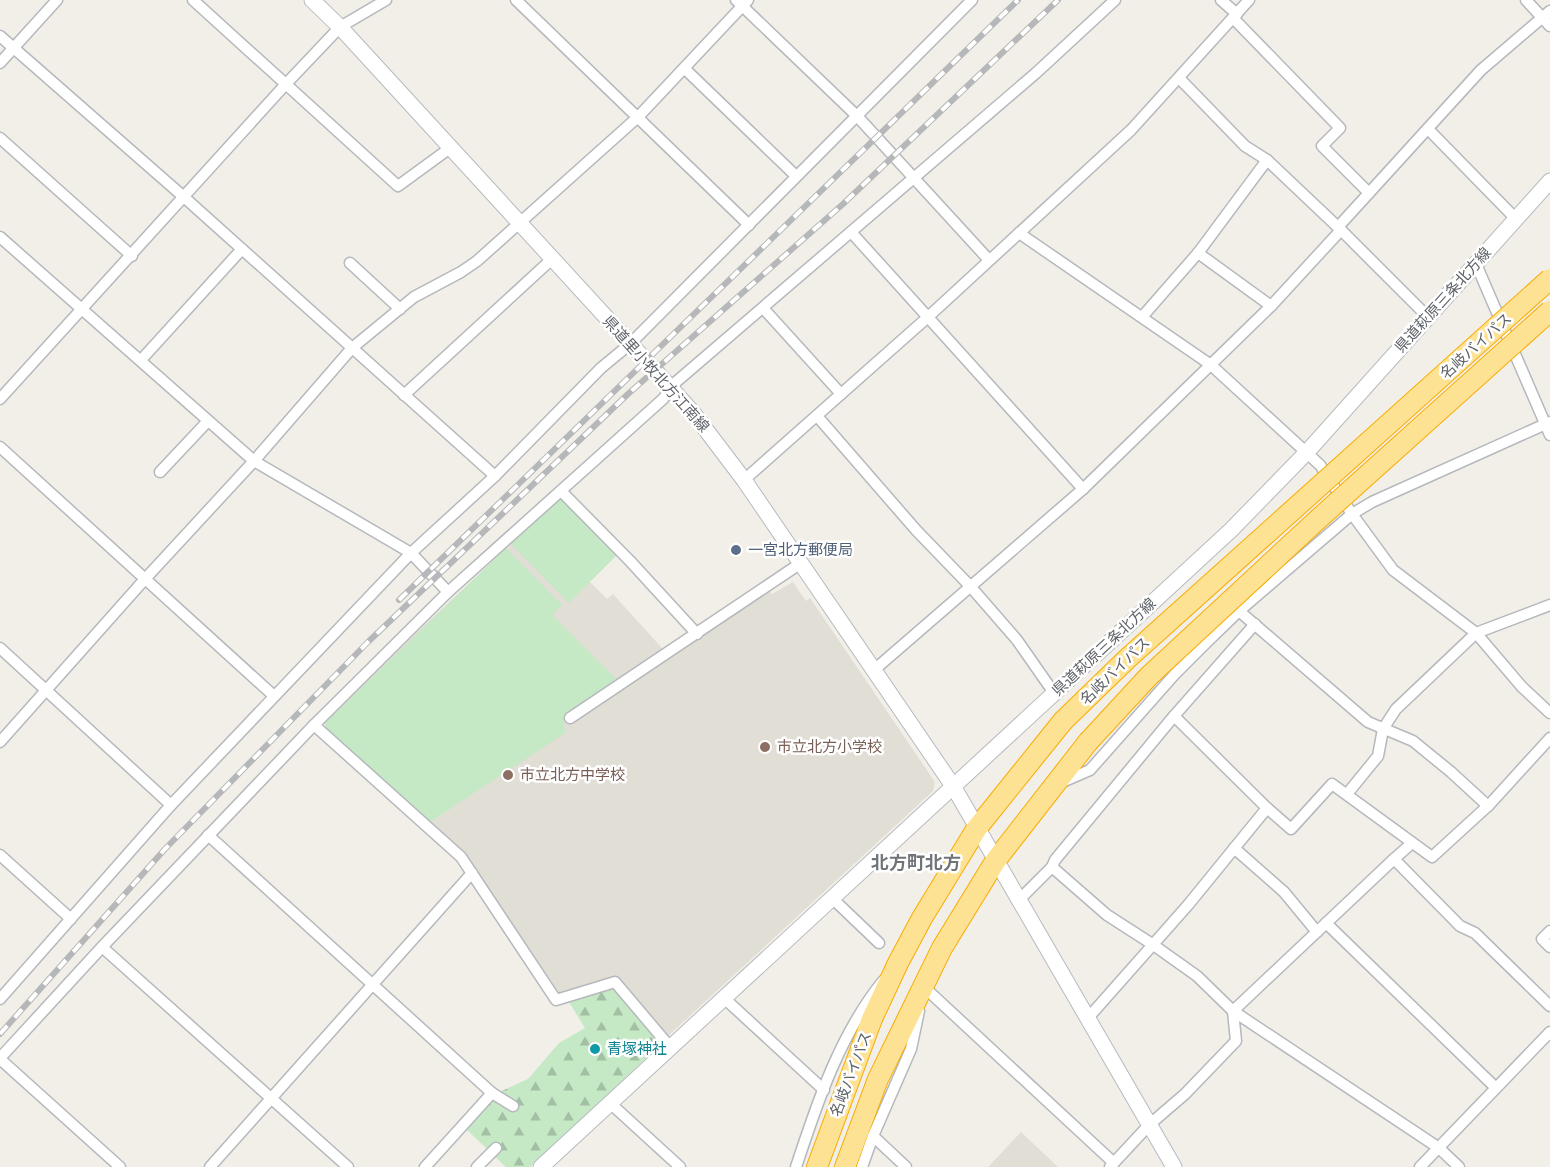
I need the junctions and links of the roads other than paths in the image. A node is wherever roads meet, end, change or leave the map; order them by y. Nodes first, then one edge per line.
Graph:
1 (57, 0) edge
2 (193, 0) edge
3 (312, 0) edge
4 (386, 0) edge
5 (516, 0) edge
6 (972, 0) edge
7 (1115, 0) edge
8 (1221, 0) edge
9 (1249, 0) edge
10 (1526, 0) edge
11 (742, 2) edge
12 (1546, 14) edge
13 (1235, 16) junction
14 (1550, 26) edge
15 (340, 27) junction
16 (0, 36) edge
17 (13, 48) junction
18 (0, 63) edge
19 (685, 69) junction
20 (1179, 78) junction
21 (285, 85) junction
22 (857, 116) junction
23 (638, 117) junction
24 (1428, 129) junction
25 (0, 138) edge
26 (450, 148) junction
27 (1267, 160) junction
28 (796, 176) junction
29 (915, 178) junction
30 (1550, 181) edge
31 (1369, 193) junction
32 (185, 198) junction
33 (1516, 219) junction
34 (519, 223) junction
35 (749, 225) junction
36 (1340, 229) junction
37 (851, 232) junction
38 (1019, 233) junction
39 (0, 237) edge
40 (242, 249) junction
41 (1198, 253) junction
42 (132, 256) junction
43 (552, 259) junction
44 (989, 260) junction
45 (350, 263) dead end
46 (1476, 264) junction
47 (1550, 279) edge
48 (1271, 306) junction
49 (763, 308) junction
50 (84, 309) junction
51 (400, 309) junction
52 (1550, 311) edge
53 (928, 317) junction
54 (1142, 317) junction
55 (1428, 317) junction
56 (630, 344) junction
57 (352, 348) junction
58 (141, 360) junction
59 (1211, 364) junction
60 (671, 388) junction
61 (841, 394) junction
62 (404, 395) junction
63 (0, 399) edge
64 (817, 416) junction
65 (208, 420) junction
66 (1548, 427) edge
67 (0, 447) edge
68 (1307, 452) junction
69 (254, 461) junction
70 (160, 472) dead end
71 (495, 476) junction
72 (744, 480) junction
73 (1083, 489) junction
74 (561, 491) junction
75 (1352, 514) junction
76 (411, 553) junction
77 (801, 563) junction
78 (145, 579) junction
79 (970, 586) junction
80 (448, 592) junction
81 (1550, 605) edge
82 (1239, 611) junction
83 (1255, 624) junction
84 (1476, 633) junction
85 (697, 634) junction
86 (0, 648) edge
87 (874, 670) junction
88 (47, 690) junction
89 (1054, 693) junction
90 (274, 696) junction
91 (1550, 713) edge
92 (1174, 716) junction
93 (570, 718) dead end
94 (314, 725) junction
95 (1383, 729) junction
96 (1550, 738) edge
97 (0, 742) edge
98 (953, 786) junction
99 (1053, 786) junction
100 (1347, 794) junction
101 (171, 805) junction
102 (1488, 806) junction
103 (1267, 808) junction
104 (978, 828) junction
105 (208, 835) junction
106 (1412, 843) junction
107 (1234, 848) junction
108 (0, 855) edge
109 (1394, 859) junction
110 (996, 860) junction
111 (1052, 867) junction
112 (472, 873) junction
113 (832, 898) junction
114 (1019, 900) junction
115 (71, 919) junction
116 (1326, 923) junction
117 (1550, 931) edge
118 (1317, 932) junction
119 (879, 943) dead end
120 (1152, 944) junction
121 (102, 947) junction
122 (1550, 947) edge
123 (898, 963) junction
124 (374, 984) junction
125 (924, 987) junction
126 (724, 998) junction
127 (0, 999) edge
128 (1550, 1006) edge
129 (1233, 1011) junction
130 (1088, 1018) junction
131 (1550, 1032) edge
132 (670, 1047) junction
133 (0, 1059) edge
134 (1496, 1088) junction
135 (824, 1090) junction
136 (492, 1094) junction
137 (272, 1098) junction
138 (610, 1103) junction
139 (513, 1106) dead end
140 (1149, 1125) junction
141 (873, 1136) junction
142 (496, 1148) dead end
143 (1438, 1148) junction
144 (1112, 1165) edge
145 (120, 1167) edge
146 (210, 1167) edge
147 (348, 1167) edge
148 (426, 1167) edge
149 (477, 1167) edge
150 (541, 1167) edge
151 (680, 1167) edge
152 (796, 1167) edge
153 (817, 1167) edge
154 (845, 1167) edge
155 (862, 1167) edge
156 (906, 1167) edge
157 (1174, 1167) edge
158 (1420, 1167) edge
159 (1459, 1167) edge

1 - 17 street
2 - 21 street
3 - 15 main road, 県道里小牧北方江南線
4 - 15 street
5 - 23 street
6 - 22 street
7 - 29 street
8 - 13 street
9 - 13 street
10 - 12 street
11 - 19 street
11 - 22 street
12 - 14 street
12 - 24 street
13 - 20 street
13 - 31 street
15 - 21 street
15 - 26 main road, 県道里小牧北方江南線
16 - 17 street
17 - 18 street
17 - 32 street
19 - 23 street
19 - 28 street
20 - 27 street
20 - 38 street
21 - 26 street
21 - 32 street
22 - 28 street
22 - 29 street
23 - 34 street
23 - 35 street
24 - 31 street
24 - 33 street
25 - 42 street
26 - 34 main road, 県道里小牧北方江南線
27 - 36 street
27 - 41 street
28 - 35 street
29 - 37 street
29 - 44 street
30 - 33 main road, 県道萩原三条北方線
31 - 36 street
32 - 40 street
32 - 42 street
33 - 46 main road, 県道萩原三条北方線
34 - 43 main road, 県道里小牧北方江南線
34 - 51 street
35 - 56 street
36 - 48 street
36 - 55 street
37 - 49 street
37 - 53 street
38 - 44 street
38 - 54 street
39 - 50 street
40 - 57 street
40 - 58 street
41 - 48 street
41 - 54 street
42 - 50 street
43 - 56 main road, 県道里小牧北方江南線
43 - 62 street
44 - 53 street
45 - 51 street
46 - 55 main road, 県道萩原三条北方線
46 - 66 street
47 - 104 highway, 名岐バイパス, bridge
48 - 59 street
49 - 60 street
49 - 61 street
50 - 58 street
50 - 63 street
51 - 57 street
52 - 99 highway, 名岐バイパス, bridge
53 - 61 street
53 - 73 street
54 - 59 street
55 - 68 main road, 県道萩原三条北方線
56 - 60 main road, 県道里小牧北方江南線
56 - 71 street
57 - 62 street
57 - 69 street
58 - 65 street
59 - 68 street
59 - 73 street
60 - 72 main road, 県道里小牧北方江南線
60 - 74 street
61 - 64 street
62 - 71 street
64 - 72 street
64 - 79 street
65 - 69 street
65 - 70 street
66 - 75 street
67 - 78 street
68 - 75 street
68 - 89 main road, 県道萩原三条北方線
69 - 76 street
69 - 78 street
71 - 76 street
72 - 77 main road, 県道里小牧北方江南線
73 - 79 street
74 - 80 street
74 - 85 street
75 - 82 street
75 - 84 street
76 - 80 street
76 - 90 street
77 - 85 street
77 - 87 main road, 県道里小牧北方江南線
78 - 88 street
78 - 90 street
79 - 87 street
79 - 89 street
80 - 94 street
81 - 84 street
82 - 83 street
82 - 99 street
83 - 92 street
83 - 95 street
84 - 91 street
84 - 95 street
85 - 93 street
86 - 88 street
87 - 98 main road, 県道里小牧北方江南線
88 - 97 street
88 - 101 street
89 - 98 main road, 県道萩原三条北方線
90 - 101 street
92 - 103 street
92 - 111 street
94 - 105 street
94 - 112 street
95 - 100 street
95 - 102 street
96 - 102 street
98 - 104 main road
98 - 113 main road, 県道萩原三条北方線
99 - 110 highway, 名岐バイパス
100 - 103 street
100 - 106 street
101 - 115 street
102 - 106 street
103 - 107 street
104 - 110 main road
104 - 123 highway, 名岐バイパス
105 - 121 street
105 - 124 street
106 - 109 street
107 - 118 street
107 - 120 street
108 - 115 street
109 - 116 street
109 - 128 street
110 - 114 main road
110 - 125 highway, 名岐バイパス
111 - 114 street
111 - 120 street
112 - 124 street
112 - 132 street
113 - 119 street
113 - 126 main road, 県道萩原三条北方線
114 - 130 main road
115 - 127 street
116 - 118 street
116 - 134 street
117 - 122 street
118 - 129 street
120 - 129 street
120 - 130 street
121 - 133 street
121 - 137 street
123 - 135 street
123 - 153 highway, 名岐バイパス
124 - 136 street
124 - 137 street
125 - 141 street
125 - 144 street
125 - 154 highway, 名岐バイパス
126 - 132 main road, 県道萩原三条北方線
126 - 135 street
129 - 140 street
129 - 143 street
130 - 140 main road
131 - 134 street
132 - 138 main road, 県道萩原三条北方線
133 - 145 street
134 - 143 street
135 - 152 street
136 - 139 street
136 - 148 street
137 - 146 street
137 - 147 street
138 - 150 main road, 県道萩原三条北方線
138 - 151 street
140 - 144 street
140 - 157 main road
141 - 155 street
141 - 156 street
142 - 149 street
143 - 158 street
143 - 159 street

